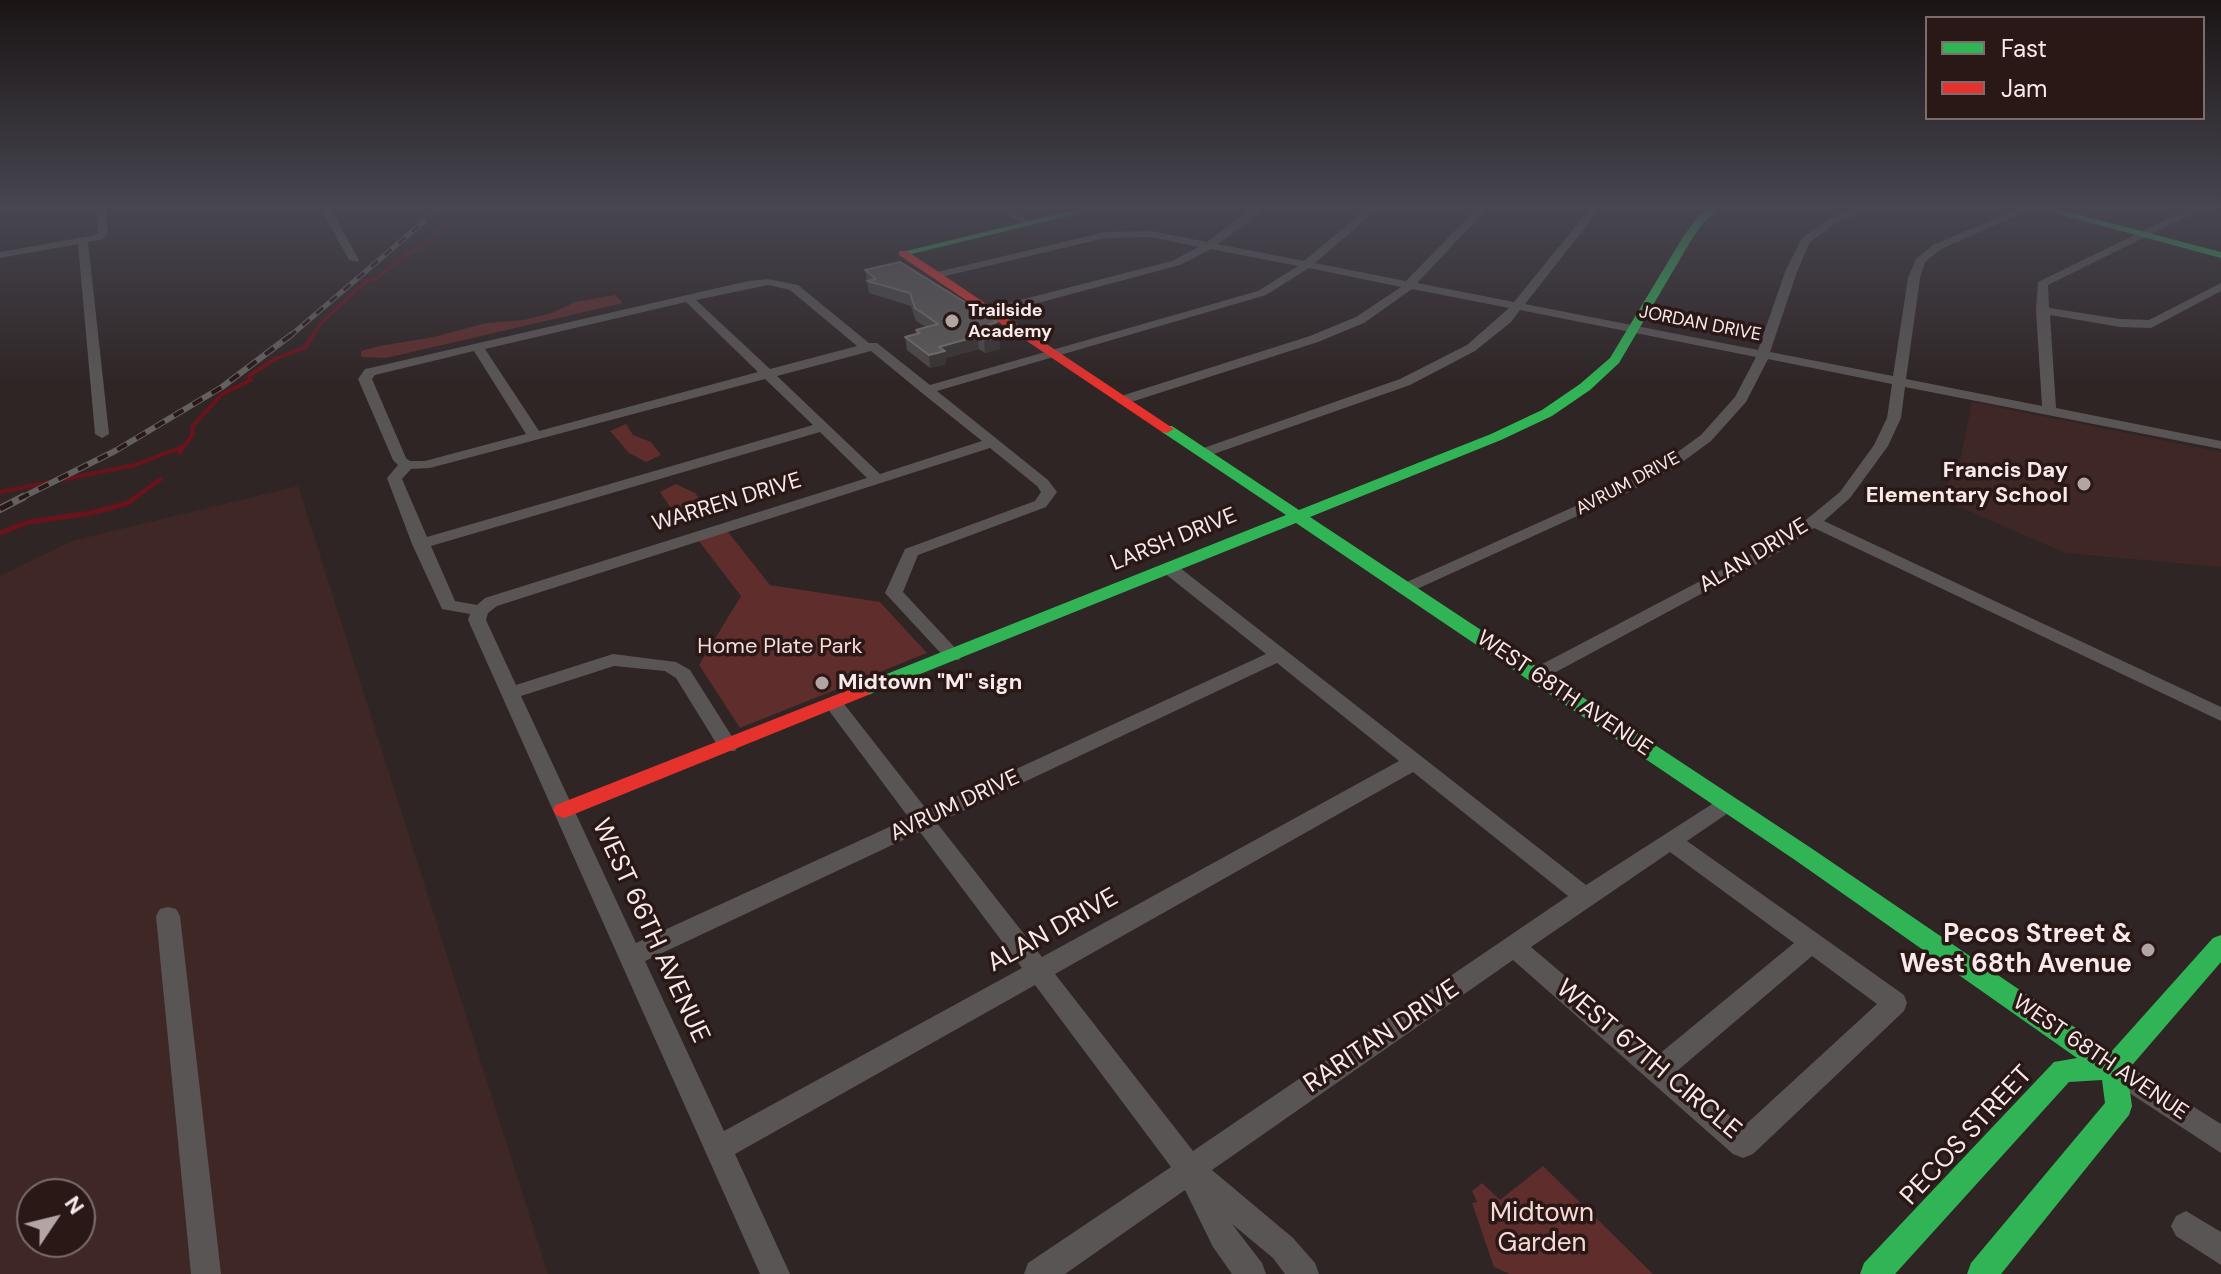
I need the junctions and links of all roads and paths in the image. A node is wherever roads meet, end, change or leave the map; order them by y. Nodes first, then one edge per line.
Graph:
1 (85, 265) edge
2 (922, 265) edge
3 (978, 265) edge
4 (1167, 265) edge
5 (1304, 265) edge
6 (1313, 265) edge
7 (1427, 265) edge
8 (1550, 265) edge
9 (1672, 265) edge
10 (1795, 265) edge
11 (1919, 265) edge
12 (2076, 265) edge
13 (937, 275) junction
14 (1409, 284) junction
15 (2221, 286) edge
16 (688, 298) junction
17 (1518, 306) junction
18 (2042, 310) junction
19 (993, 311) junction
20 (1635, 329) junction
21 (477, 346) junction
22 (870, 347) junction
23 (1052, 353) junction
24 (1764, 355) junction
25 (767, 375) junction
26 (1900, 382) junction
27 (927, 390) junction
28 (1123, 400) junction
29 (2049, 411) junction
30 (821, 427) junction
31 (102, 434) dead end
32 (535, 436) junction
33 (991, 443) junction
34 (2221, 445) edge
35 (1203, 453) junction
36 (407, 465) junction
37 (878, 480) junction
38 (1296, 515) junction
39 (1813, 522) junction
40 (420, 544) junction
41 (1169, 568) junction
42 (1406, 589) junction
43 (480, 611) junction
44 (1279, 655) junction
45 (953, 656) junction
46 (1536, 675) junction
47 (511, 693) junction
48 (834, 704) junction
49 (2221, 715) edge
50 (728, 746) junction
51 (1414, 762) junction
52 (1727, 804) junction
53 (564, 810) junction
54 (921, 822) junction
55 (1671, 841) junction
56 (1585, 897) junction
57 (168, 916) dead end
58 (1811, 943) junction
59 (2221, 945) edge
60 (1514, 946) junction
61 (630, 957) junction
62 (1038, 971) junction
63 (2113, 1068) junction
64 (1658, 1071) junction
65 (2221, 1140) edge
66 (719, 1148) junction
67 (1189, 1168) junction
68 (2186, 1226) dead end
69 (2221, 1250) edge
70 (206, 1274) edge
71 (775, 1274) edge
72 (1039, 1274) edge
73 (1251, 1274) edge
74 (1304, 1274) edge
75 (1875, 1274) edge
76 (1982, 1274) edge

1 - 31 street
2 - 13 street, WEST 68TH AVENUE
3 - 13 street, JORDAN DRIVE
4 - 19 street
5 - 23 street
6 - 14 street, JORDAN DRIVE
7 - 14 street
8 - 17 street
9 - 20 street, LARSH DRIVE
10 - 24 street, AVRUM DRIVE
11 - 26 street, ALAN DRIVE
12 - 18 street
13 - 19 street, WEST 68TH AVENUE
14 - 17 street, JORDAN DRIVE
14 - 28 street
15 - 18 street
16 - 21 street
16 - 22 street
16 - 25 street
17 - 20 street, JORDAN DRIVE
17 - 35 street
18 - 29 street
19 - 23 street, WEST 68TH AVENUE
20 - 24 street, JORDAN DRIVE
20 - 38 street, LARSH DRIVE
21 - 32 street
21 - 36 street
22 - 25 street
22 - 27 street
23 - 27 street
23 - 28 street, WEST 68TH AVENUE
24 - 26 street, JORDAN DRIVE
24 - 42 street, AVRUM DRIVE
25 - 30 street
25 - 32 street
26 - 29 street, JORDAN DRIVE
26 - 39 street, ALAN DRIVE
27 - 33 street
28 - 35 street, WEST 68TH AVENUE
29 - 34 street, JORDAN DRIVE
30 - 37 street
30 - 40 street
32 - 36 street
33 - 37 street, WARREN DRIVE
33 - 45 street
35 - 38 street, WEST 68TH AVENUE
36 - 40 street
37 - 43 street, WARREN DRIVE
38 - 41 street, LARSH DRIVE
38 - 42 street, WEST 68TH AVENUE
39 - 46 street, ALAN DRIVE
39 - 49 street
40 - 43 street
41 - 44 street
41 - 45 street, LARSH DRIVE
42 - 46 street, WEST 68TH AVENUE
43 - 47 street, WEST 66TH AVENUE
44 - 51 street
44 - 54 street, AVRUM DRIVE
45 - 48 street, LARSH DRIVE
46 - 52 street, WEST 68TH AVENUE
47 - 50 street
47 - 53 street, WEST 66TH AVENUE
48 - 50 street, LARSH DRIVE
48 - 54 street
50 - 53 street, LARSH DRIVE
51 - 56 street
51 - 62 street, ALAN DRIVE
52 - 55 street, RARITAN DRIVE
52 - 63 street, WEST 68TH AVENUE
53 - 61 street, WEST 66TH AVENUE
54 - 61 street, AVRUM DRIVE
54 - 62 street
55 - 56 street, RARITAN DRIVE
55 - 58 street, WEST 67TH CIRCLE
56 - 60 street, RARITAN DRIVE
57 - 70 street
58 - 64 street
58 - 64 street, WEST 67TH CIRCLE
59 - 63 street
60 - 64 street, WEST 67TH CIRCLE
60 - 67 street, RARITAN DRIVE
61 - 66 street, WEST 66TH AVENUE
62 - 66 street, ALAN DRIVE
62 - 67 street
63 - 65 street, WEST 68TH AVENUE
63 - 75 street, PECOS STREET
63 - 76 street
66 - 71 street, WEST 66TH AVENUE
67 - 72 street, RARITAN DRIVE
67 - 73 street
67 - 74 street
68 - 69 street

